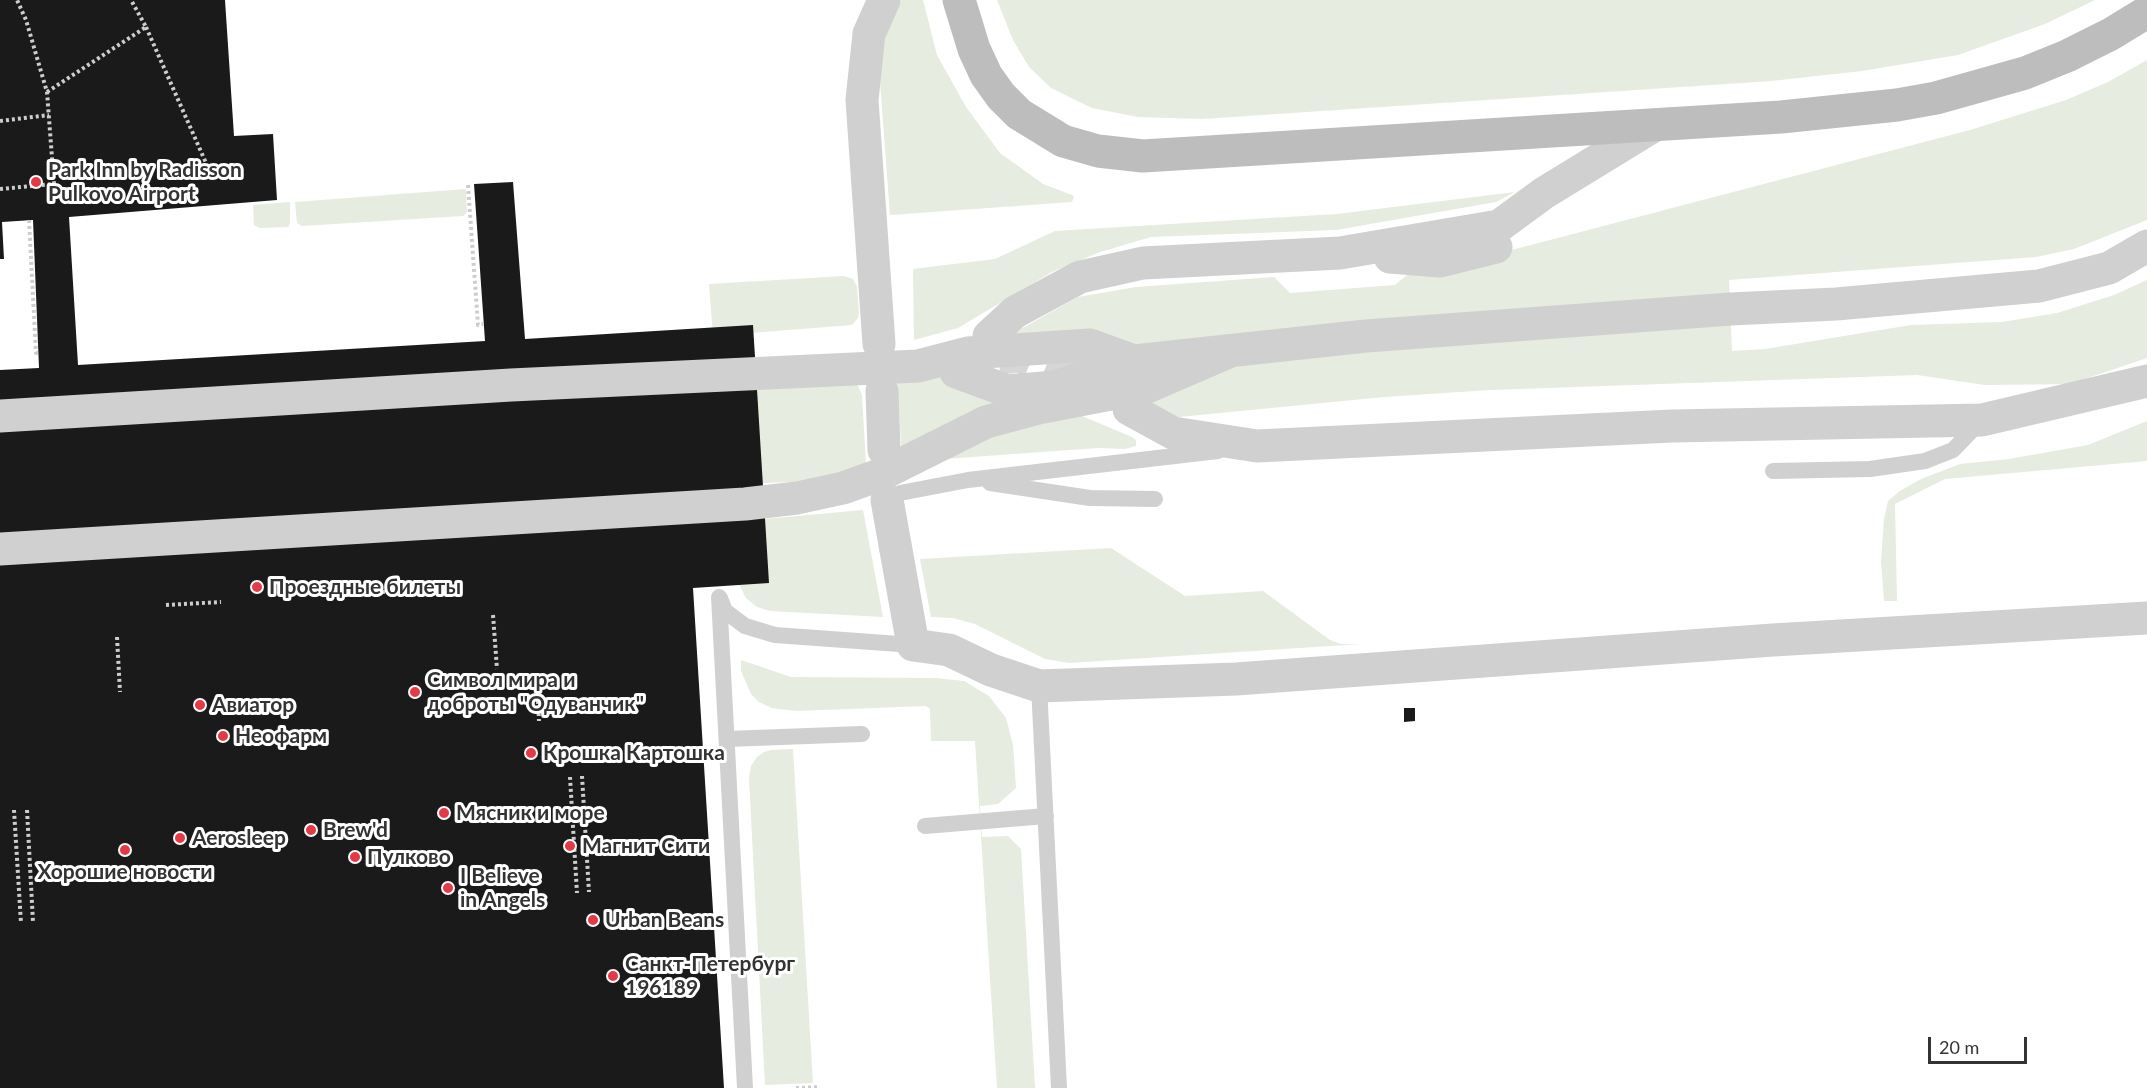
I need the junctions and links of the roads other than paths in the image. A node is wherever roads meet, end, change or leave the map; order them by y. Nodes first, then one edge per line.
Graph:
1 (884, 0) edge
2 (959, 0) edge
3 (2147, 12) edge
4 (1655, 125) junction
5 (2147, 246) edge
6 (989, 336) dead end
7 (879, 344) dead end
8 (1228, 352) junction
9 (1134, 361) junction
10 (918, 366) junction
11 (2147, 381) edge
12 (882, 391) dead end
13 (1129, 410) dead end
14 (0, 416) edge
15 (1982, 420) junction
16 (1257, 446) junction
17 (884, 450) dead end
18 (1773, 471) dead end
19 (968, 480) junction
20 (893, 496) joint
21 (1155, 499) dead end
22 (0, 549) edge
23 (2147, 618) edge
24 (913, 645) junction
25 (1039, 686) junction
26 (862, 734) dead end
27 (727, 739) junction
28 (1046, 816) junction
29 (925, 825) dead end
30 (745, 1088) edge
31 (1059, 1088) edge

1 - 7 street
2 - 4 main road
3 - 4 main road
4 - 6 street
5 - 8 street
8 - 9 street, bridge
8 - 22 street, bridge
9 - 10 street, bridge
9 - 10 street, bridge
10 - 14 street, bridge
11 - 15 street
12 - 17 street
13 - 16 street
15 - 16 street
15 - 18 lane
16 - 19 lane
19 - 20 lane
19 - 21 lane
20 - 24 street
23 - 25 street
24 - 25 street
24 - 27 lane
25 - 28 lane
26 - 27 lane
27 - 30 lane
28 - 29 lane
28 - 31 lane

